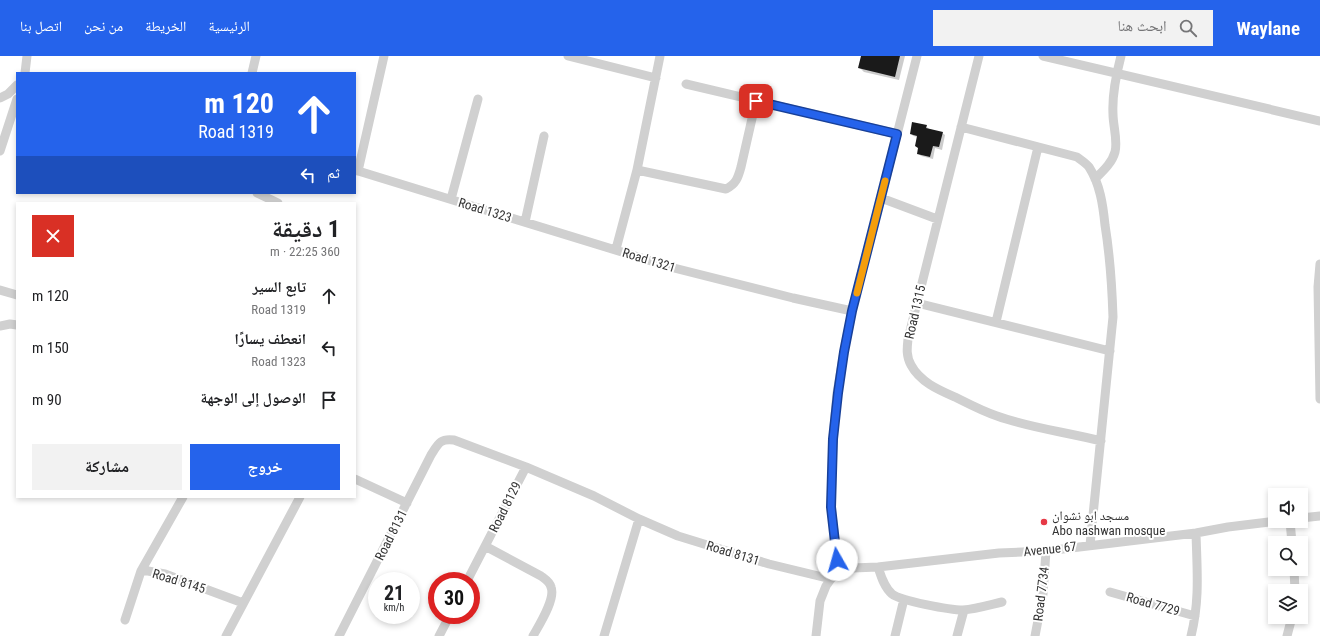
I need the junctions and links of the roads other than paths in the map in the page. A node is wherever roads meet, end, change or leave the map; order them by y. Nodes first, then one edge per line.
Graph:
1 (27, 56) edge
2 (256, 56) edge
3 (384, 56) edge
4 (568, 56) edge
5 (660, 56) edge
6 (917, 56) edge
7 (979, 56) edge
8 (1043, 56) edge
9 (1121, 56) edge
10 (25, 72) edge
11 (252, 72) edge
12 (1117, 73) junction
13 (656, 78) junction
14 (686, 84) dead end
15 (16, 86) edge
16 (0, 98) edge
17 (478, 99) dead end
18 (756, 101) junction
19 (16, 102) edge
20 (1320, 121) edge
21 (961, 127) junction
22 (897, 134) junction
23 (544, 136) dead end
24 (1038, 147) junction
25 (0, 151) edge
26 (356, 170) edge
27 (637, 170) junction
28 (1095, 179) junction
29 (259, 194) edge
30 (881, 198) junction
31 (451, 199) junction
32 (276, 202) edge
33 (938, 219) junction
34 (525, 222) junction
35 (616, 250) junction
36 (1320, 264) edge
37 (0, 290) edge
38 (16, 295) edge
39 (918, 303) junction
40 (852, 311) junction
41 (996, 322) junction
42 (16, 325) edge
43 (0, 326) edge
44 (1110, 351) junction
45 (1320, 399) edge
46 (1101, 441) junction
47 (526, 467) junction
48 (356, 479) edge
49 (182, 498) edge
50 (299, 498) edge
51 (407, 503) junction
52 (1320, 516) edge
53 (1308, 517) edge
54 (639, 519) junction
55 (1268, 522) edge
56 (1196, 533) junction
57 (1090, 545) junction
58 (485, 546) junction
59 (1046, 551) junction
60 (874, 567) junction
61 (141, 571) junction
62 (472, 572) edge
63 (839, 573) junction
64 (830, 579) junction
65 (1110, 592) dead end
66 (904, 600) junction
67 (1002, 602) dead end
68 (243, 603) junction
69 (820, 610) junction
70 (964, 610) junction
71 (1195, 616) junction
72 (125, 620) dead end
73 (445, 624) edge
74 (1291, 624) edge
75 (226, 636) edge
76 (339, 636) edge
77 (439, 636) edge
78 (533, 636) edge
79 (604, 636) edge
80 (816, 636) edge
81 (895, 636) edge
82 (957, 636) edge
83 (1035, 636) edge
84 (1191, 636) edge
85 (1288, 636) edge

1 - 10 street
2 - 11 street
3 - 26 street
4 - 13 street
5 - 13 street, Road 1321
6 - 22 street
7 - 21 street, Road 1315
8 - 12 street
9 - 12 street
12 - 20 street
12 - 28 street
13 - 27 street, Road 1321
14 - 18 street
15 - 16 street
17 - 31 street
18 - 22 street
18 - 27 street
19 - 25 street
21 - 24 street
21 - 33 street, Road 1315
22 - 30 street
23 - 34 street
24 - 28 street
24 - 41 street
26 - 31 street, Road 1323
27 - 35 street, Road 1321
28 - 44 street
29 - 32 street
30 - 33 street
30 - 40 street
31 - 34 street, Road 1323
33 - 39 street, Road 1315
34 - 35 street, Road 1323
35 - 40 street, Road 1321
36 - 45 street
37 - 38 street
39 - 41 street
39 - 46 street, Road 1315
40 - 63 street
41 - 44 street
42 - 43 street
44 - 46 street
46 - 57 street
47 - 51 street, Road 8131
47 - 54 street, Road 8131
47 - 58 street, Road 8129
48 - 51 street
49 - 61 street
50 - 68 street
51 - 76 street, Road 8131
52 - 53 street
54 - 64 street, Road 8131
54 - 79 street
55 - 56 street, Avenue 67
56 - 57 street, Avenue 67
56 - 71 street, Road 7729
57 - 59 street, Avenue 67
58 - 62 street, Road 8129
58 - 78 street, Road 8129
59 - 60 street, Avenue 67
59 - 83 street, Road 7734
60 - 63 street, Avenue 67
60 - 66 street
60 - 69 street, Avenue 67
61 - 68 street, Road 8145
61 - 72 street, Road 8145
63 - 64 street, Avenue 67
64 - 69 street
65 - 71 street, Road 7729
66 - 70 street
66 - 81 street
67 - 70 street
68 - 75 street
69 - 80 street
70 - 82 street
71 - 84 street, Road 7729
73 - 77 street
74 - 85 street

